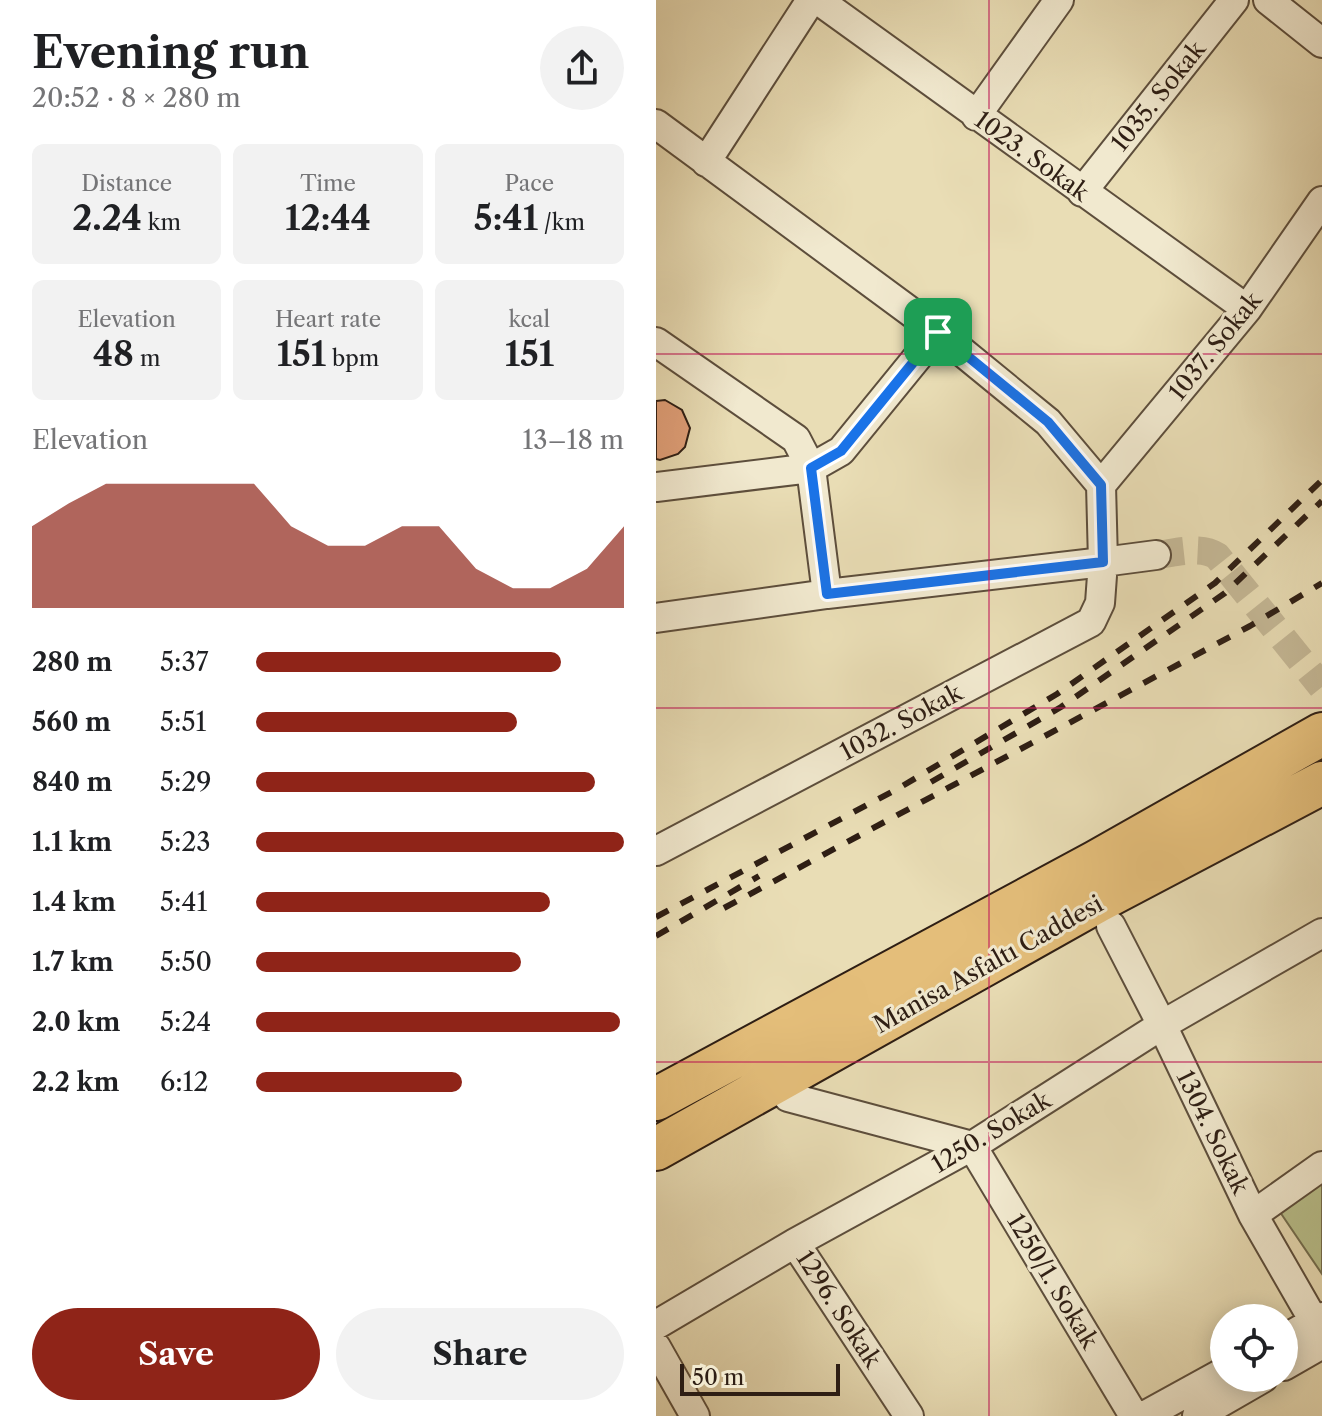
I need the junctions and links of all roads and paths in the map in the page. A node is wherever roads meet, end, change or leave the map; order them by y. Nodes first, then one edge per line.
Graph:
1 (811, 0) edge
2 (818, 0) edge
3 (1059, 0) edge
4 (1234, 0) edge
5 (1268, 0) edge
6 (1322, 43) edge
7 (976, 116) junction
8 (656, 124) edge
9 (706, 162) junction
10 (1082, 192) junction
11 (1322, 201) edge
12 (1247, 309) junction
13 (938, 332) junction
14 (656, 342) edge
15 (811, 468) junction
16 (1101, 485) junction
17 (656, 487) edge
18 (1156, 555) tunnel mouth
19 (1103, 562) junction
20 (827, 594) junction
21 (656, 618) edge
22 (1322, 734) edge
23 (1322, 783) edge
24 (656, 851) edge
25 (1111, 926) dead end
26 (1322, 933) edge
27 (1162, 1025) junction
28 (788, 1097) dead end
29 (656, 1099) edge
30 (972, 1146) junction
31 (656, 1149) edge
32 (1322, 1166) edge
33 (1253, 1215) junction
34 (795, 1243) junction
35 (656, 1325) edge
36 (1320, 1329) edge
37 (1298, 1335) edge
38 (656, 1347) edge
39 (1298, 1352) edge
40 (1210, 1380) edge
41 (1239, 1392) edge
42 (695, 1416) edge
43 (909, 1416) edge
44 (1134, 1416) edge
45 (1144, 1416) edge
46 (1197, 1416) edge

1 - 9 street
2 - 7 street, 1023. Sokak
3 - 7 street
4 - 10 street, 1035. Sokak
5 - 6 street
7 - 10 street, 1023. Sokak
8 - 9 street
9 - 13 street
10 - 12 street, 1023. Sokak
11 - 12 street, 1037. Sokak
12 - 16 street, 1037. Sokak
13 - 15 street
13 - 16 street
14 - 15 street
15 - 17 street
15 - 20 street
16 - 19 street
18 - 19 street
19 - 20 street
19 - 24 street, 1032. Sokak
20 - 21 street
22 - 29 highway, Manisa Asfaltı Caddesi
23 - 31 highway, Manisa Asfaltı Caddesi
25 - 27 street, 1304. Sokak
26 - 27 street, 1250. Sokak
27 - 30 street, 1250. Sokak
27 - 33 street, 1304. Sokak
28 - 30 street
30 - 34 street, 1250. Sokak
30 - 44 street, 1250/1. Sokak
32 - 33 street
33 - 36 street, 1304. Sokak
34 - 35 street, 1250. Sokak
34 - 43 street, 1296. Sokak
36 - 37 street
36 - 39 street
38 - 42 street
40 - 45 street
41 - 46 street

